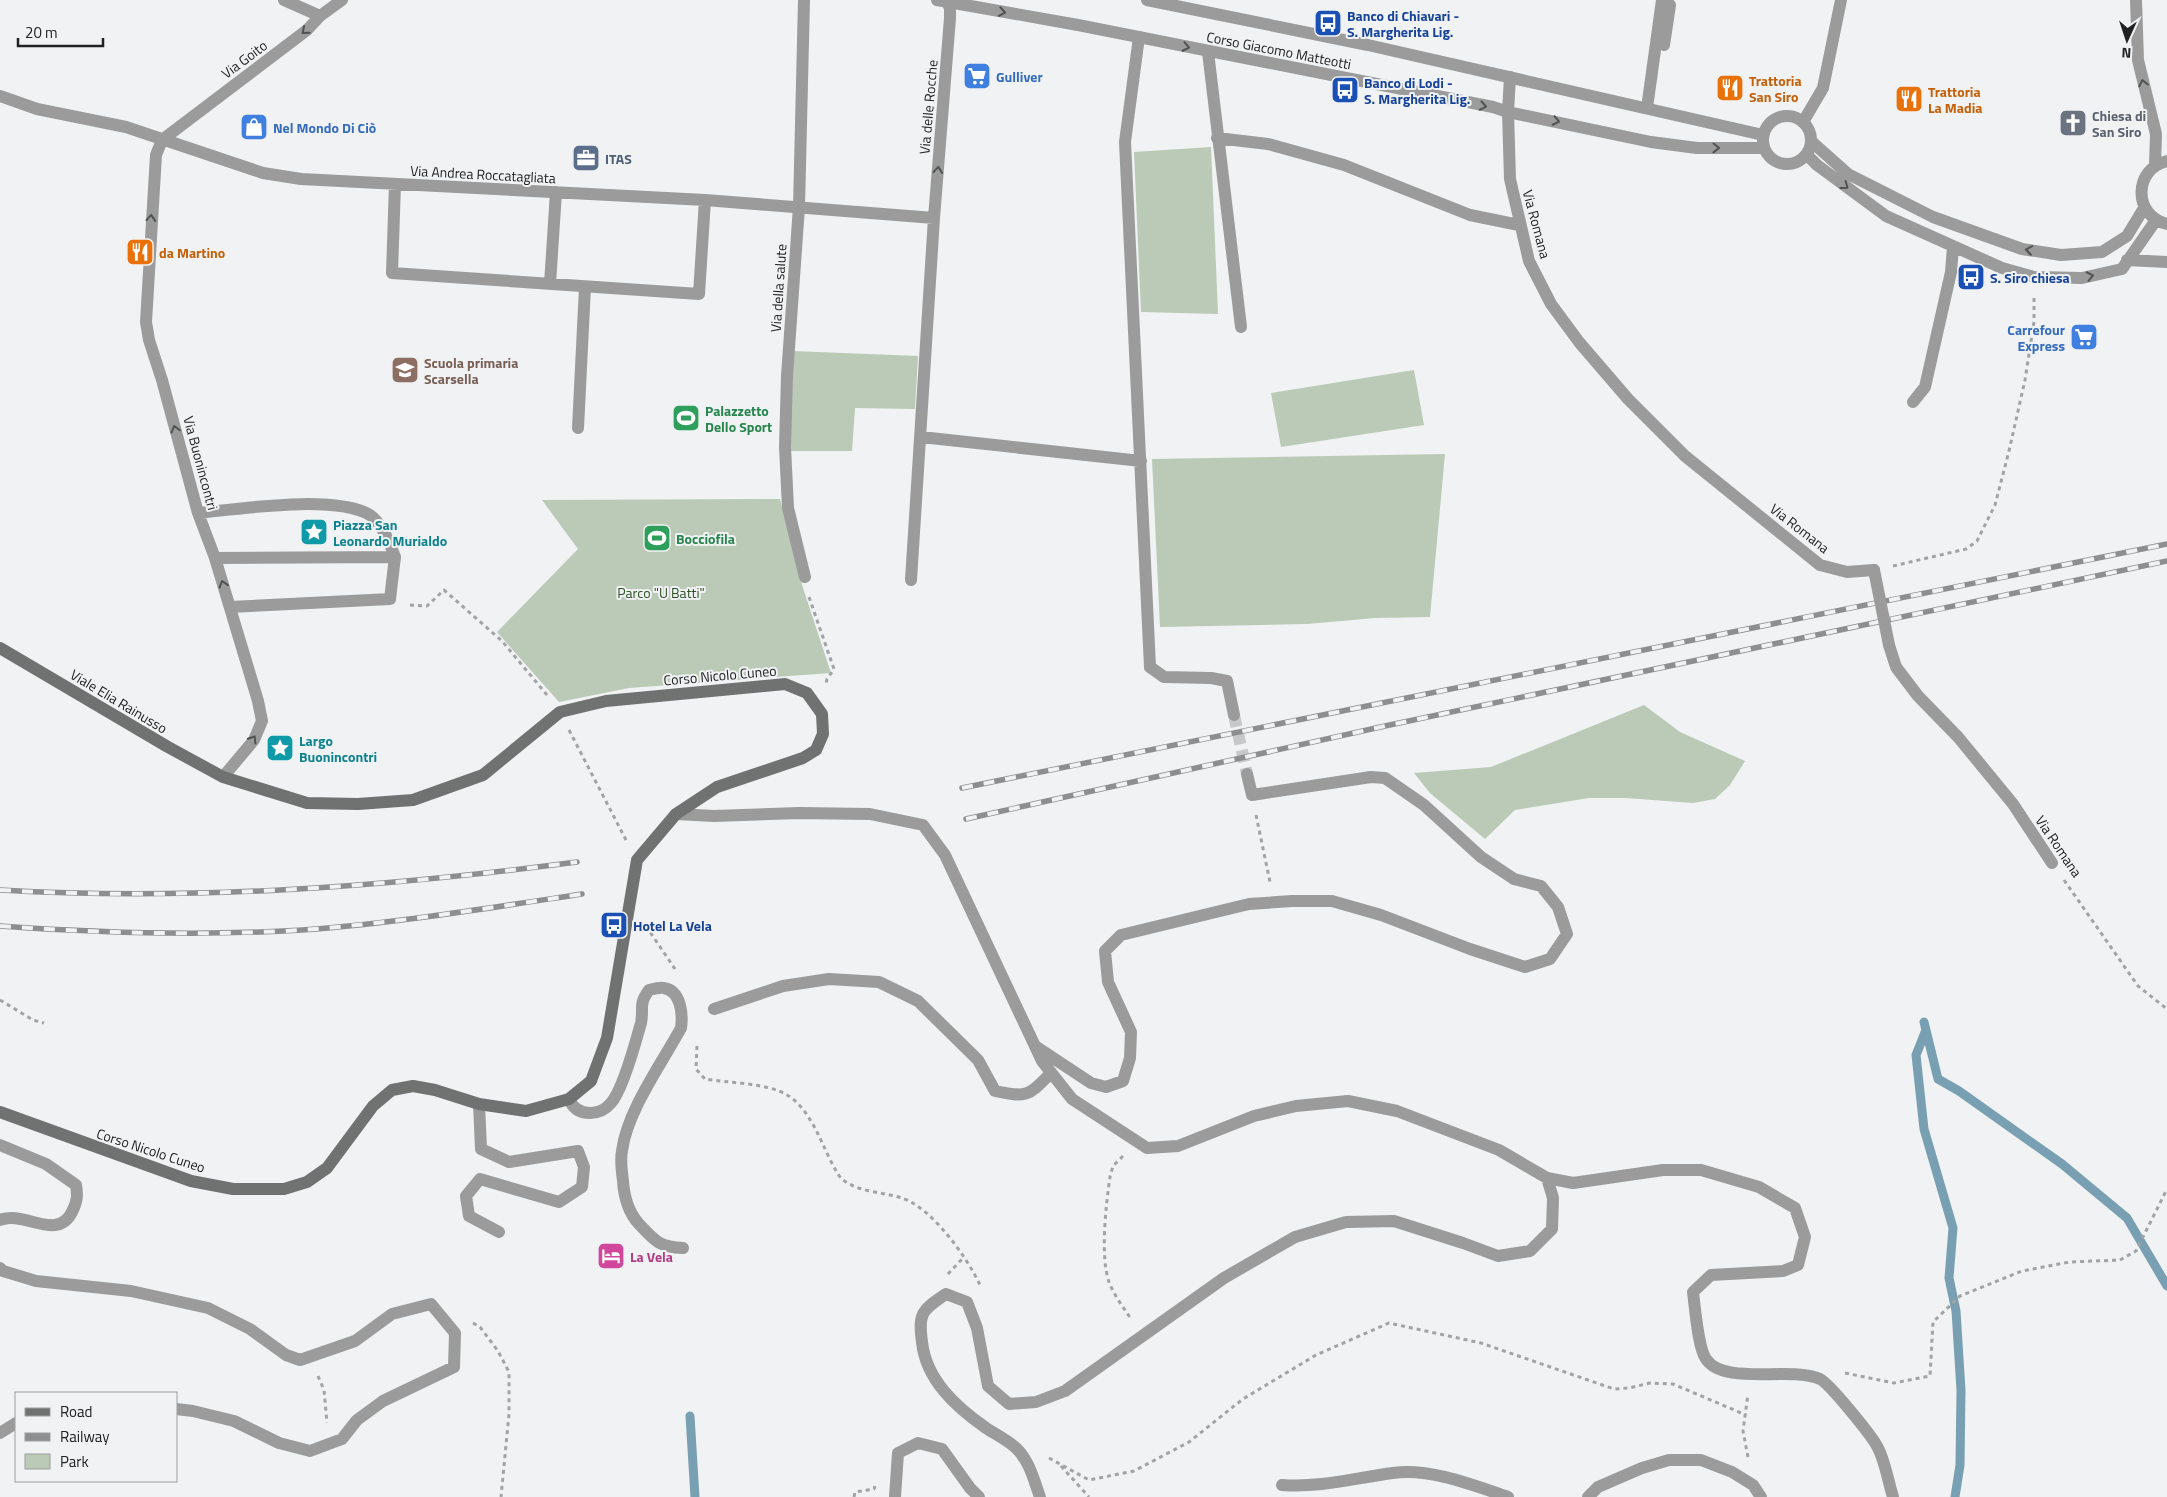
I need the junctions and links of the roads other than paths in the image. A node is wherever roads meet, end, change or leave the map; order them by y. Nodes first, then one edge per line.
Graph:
1 (284, 0) edge
2 (342, 0) edge
3 (804, 0) edge
4 (1147, 0) edge
5 (1841, 0) edge
6 (2136, 0) edge
7 (943, 1) edge
8 (1666, 3) edge
9 (320, 16) junction
10 (1138, 37) junction
11 (1208, 52) junction
12 (1510, 77) junction
13 (0, 96) edge
14 (1651, 109) junction
15 (1508, 112) junction
16 (1804, 122) junction
17 (1763, 135) junction
18 (2161, 137) edge
19 (1217, 138) junction
20 (162, 140) junction
21 (1812, 142) junction
22 (1764, 148) junction
23 (1807, 155) junction
24 (2161, 163) edge
25 (395, 184) junction
26 (556, 192) junction
27 (704, 200) junction
28 (799, 207) junction
29 (2144, 208) junction
30 (934, 218) junction
31 (2162, 222) edge
32 (1519, 225) junction
33 (1953, 247) junction
34 (2127, 260) junction
35 (2167, 262) edge
36 (550, 284) junction
37 (585, 287) junction
38 (1241, 327) dead end
39 (1913, 402) dead end
40 (578, 428) dead end
41 (920, 437) junction
42 (1141, 461) junction
43 (198, 513) junction
44 (395, 557) junction
45 (215, 558) junction
46 (804, 577) road end
47 (911, 580) dead end
48 (230, 607) junction
49 (0, 648) edge
50 (1234, 715) tunnel mouth
51 (1247, 774) tunnel mouth
52 (223, 777) junction
53 (676, 814) junction
54 (2052, 863) road end
55 (714, 1009) dead end
56 (1035, 1046) junction
57 (1052, 1073) junction
58 (569, 1099) junction
59 (479, 1104) junction
60 (0, 1112) edge
61 (0, 1145) edge
62 (1547, 1178) junction
63 (0, 1220) edge
64 (499, 1232) dead end
65 (683, 1248) dead end
66 (0, 1268) edge
67 (178, 1409) edge
68 (15, 1424) edge
69 (0, 1433) edge
70 (1282, 1485) dead end
71 (895, 1497) edge
72 (980, 1497) edge
73 (1040, 1497) edge
74 (1508, 1497) edge
75 (1588, 1497) edge
76 (1761, 1497) edge
77 (1893, 1497) edge

1 - 9 street
2 - 9 street, Via Goito
3 - 28 street, Via della salute
4 - 12 street, Corso Giacomo Matteotti
5 - 16 street
18 -> 6 street
7 -> 10 street, Corso Giacomo Matteotti
30 -> 7 street, Via delle Rocche
8 - 14 street
9 -> 20 street, Via Goito
10 -> 11 street, Corso Giacomo Matteotti
10 - 42 street
11 -> 15 street, Corso Giacomo Matteotti
11 - 19 street
12 - 14 street, Corso Giacomo Matteotti
12 - 15 street, Via Romana
13 - 20 street, Via Andrea Roccatagliata
14 - 17 street, Corso Giacomo Matteotti
15 -> 22 street, Corso Giacomo Matteotti
15 - 32 street, Via Romana
16 - 17 street
16 - 21 street
17 - 22 street
18 - 24 street
19 - 32 street
19 - 38 street
20 - 25 street, Via Andrea Roccatagliata
43 -> 20 street, Via Buonincontri
21 - 23 street
29 -> 21 street
22 - 23 street
23 -> 33 street
24 - 29 street
25 - 26 street, Via Andrea Roccatagliata
25 - 36 street
26 - 27 street, Via Andrea Roccatagliata
26 - 36 street
27 - 28 street, Via Andrea Roccatagliata
27 - 37 street
28 - 30 street, Via Andrea Roccatagliata
28 - 46 street, Via della salute
29 - 31 street
30 - 41 street, Via delle Rocche
31 - 34 street
32 - 54 street, Via Romana, bridge
33 -> 34 street
33 - 39 street
34 - 35 street
36 - 37 street
37 - 40 street
41 - 42 street
41 - 47 street, Via delle Rocche
42 - 50 street
43 - 44 street
43 - 45 street, Via Buonincontri
44 - 45 street
44 - 48 street
48 -> 45 street, Via Buonincontri
52 -> 48 street, Via Buonincontri
49 - 52 main road, Viale Elia Rainusso
51 - 56 street
52 - 53 main road, Corso Nicolo Cuneo
53 - 56 street
53 - 58 main road, Corso Nicolo Cuneo
55 - 57 street
56 - 57 street
57 - 62 street
58 - 59 main road, Corso Nicolo Cuneo
58 - 65 street
59 - 60 main road, Corso Nicolo Cuneo
59 - 64 street
61 - 63 street
62 - 73 street
62 - 77 street
66 - 67 street
68 - 69 street
70 - 74 street
71 - 72 street
75 - 76 street

